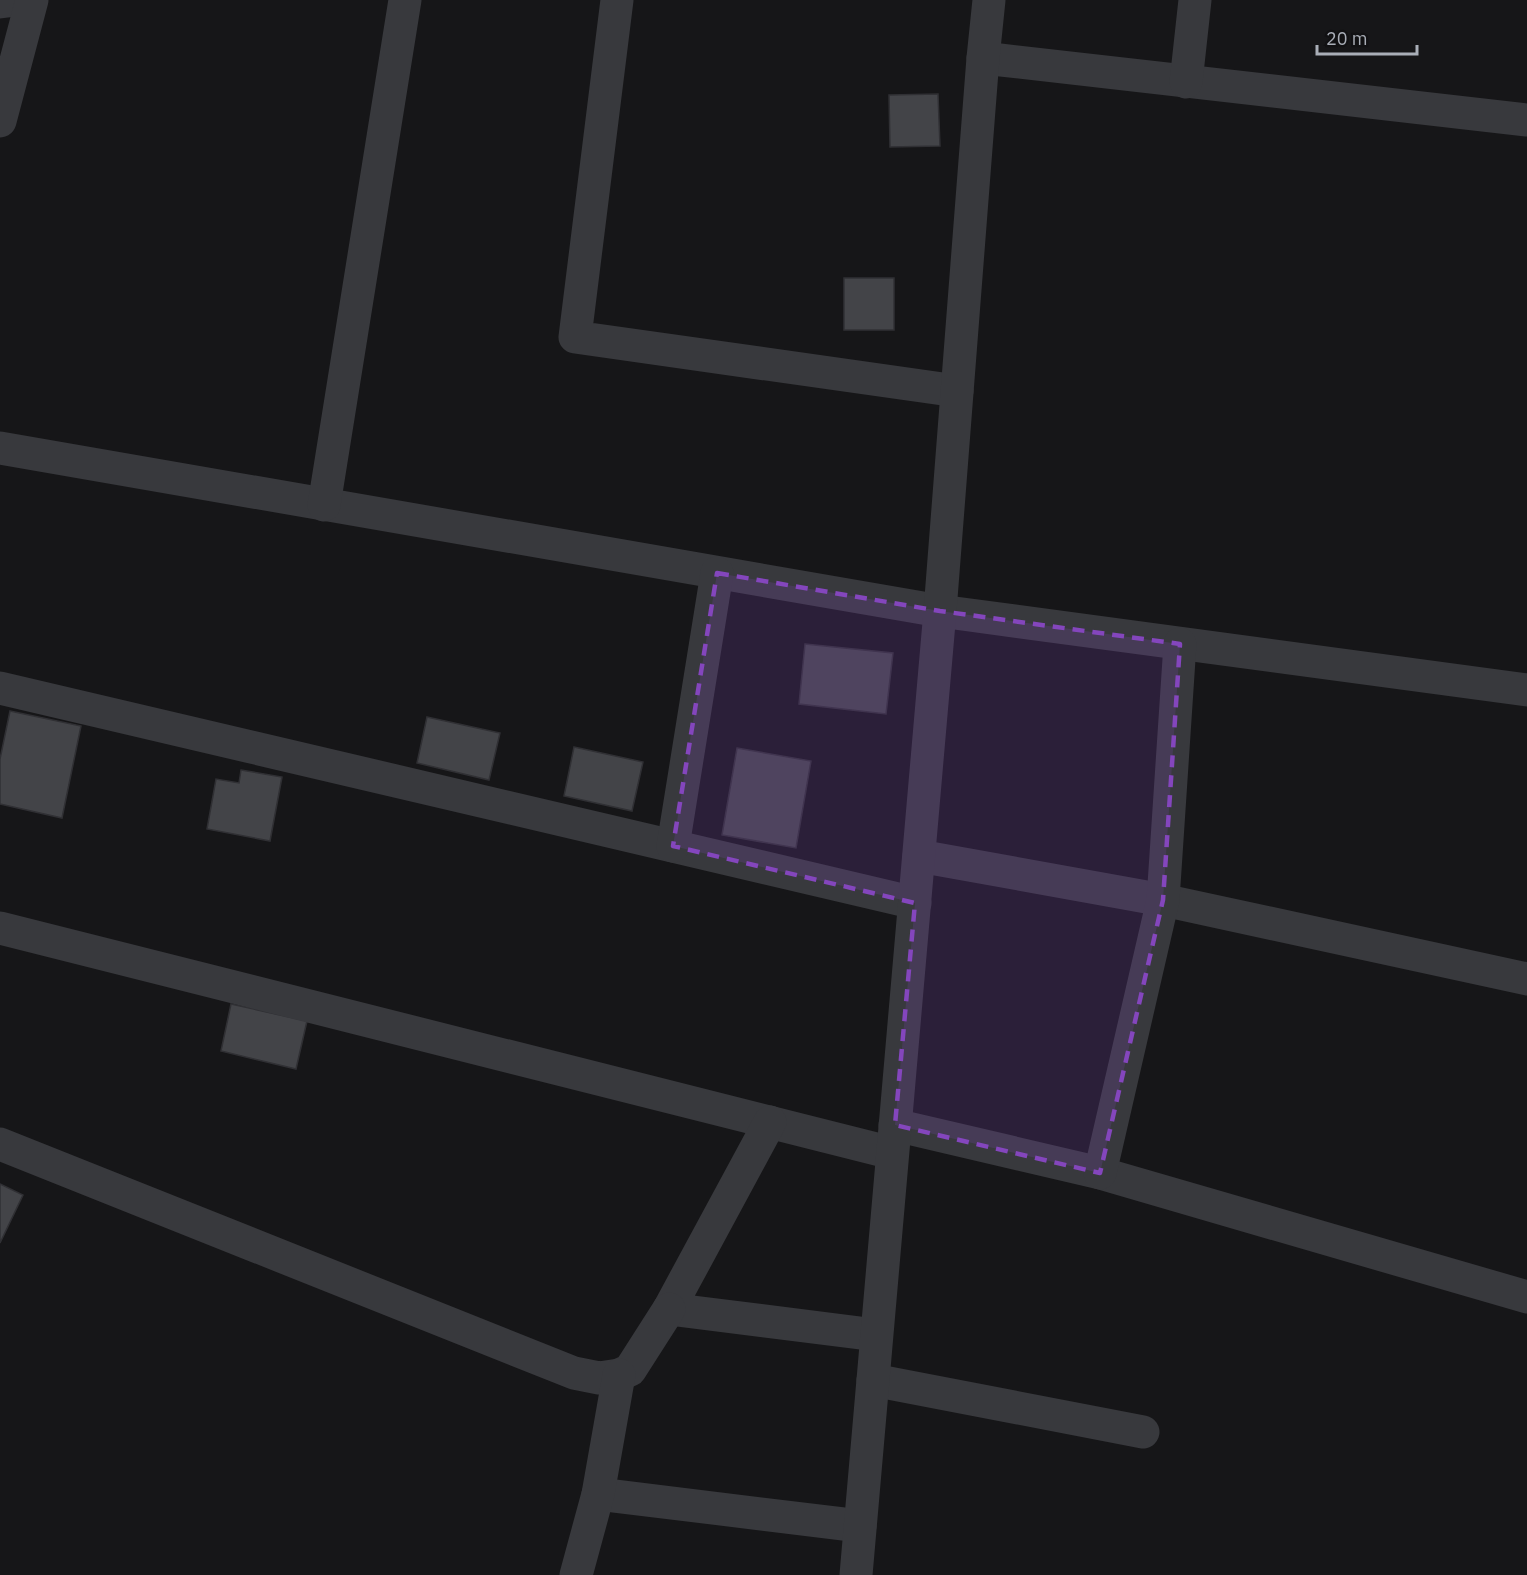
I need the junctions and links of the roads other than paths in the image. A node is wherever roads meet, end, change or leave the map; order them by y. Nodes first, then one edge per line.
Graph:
1 (16, 0) edge
2 (32, 0) edge
3 (405, 0) edge
4 (617, 0) edge
5 (989, 0) edge
6 (1195, 0) edge
7 (0, 3) edge
8 (983, 58) junction
9 (1186, 82) junction
10 (1527, 120) edge
11 (0, 121) edge
12 (957, 391) junction
13 (0, 448) edge
14 (324, 505) junction
15 (717, 573) junction
16 (940, 612) junction
17 (1180, 644) junction
18 (0, 688) edge
19 (1527, 690) edge
20 (673, 846) junction
21 (919, 856) junction
22 (1163, 900) junction
23 (915, 903) junction
24 (0, 928) edge
25 (1527, 979) edge
26 (770, 1122) junction
27 (893, 1139) junction
28 (0, 1144) edge
29 (1100, 1173) junction
30 (1527, 1298) edge
31 (669, 1309) junction
32 (876, 1335) junction
33 (619, 1375) junction
34 (873, 1380) junction
35 (1143, 1432) dead end
36 (598, 1494) junction
37 (860, 1526) junction
38 (576, 1575) edge
39 (856, 1575) edge

1 - 7 street
2 - 11 street
3 - 14 street
4 - 12 street
5 - 8 street
6 - 9 street
8 - 9 street
8 - 12 street
9 - 10 street
12 - 16 street
13 - 14 street
14 - 15 street
15 - 16 street
15 - 20 street
16 - 17 street
16 - 21 street
17 - 19 street
17 - 22 street
18 - 20 street
20 - 23 street
21 - 22 street
21 - 23 street
22 - 25 street
22 - 29 street
23 - 27 street
24 - 26 street
26 - 27 street
26 - 31 street
27 - 29 street
27 - 32 street
28 - 33 street
29 - 30 street
31 - 32 street
31 - 33 street
32 - 34 street
33 - 36 street
34 - 35 street
34 - 37 street
36 - 37 street
36 - 38 street
37 - 39 street

